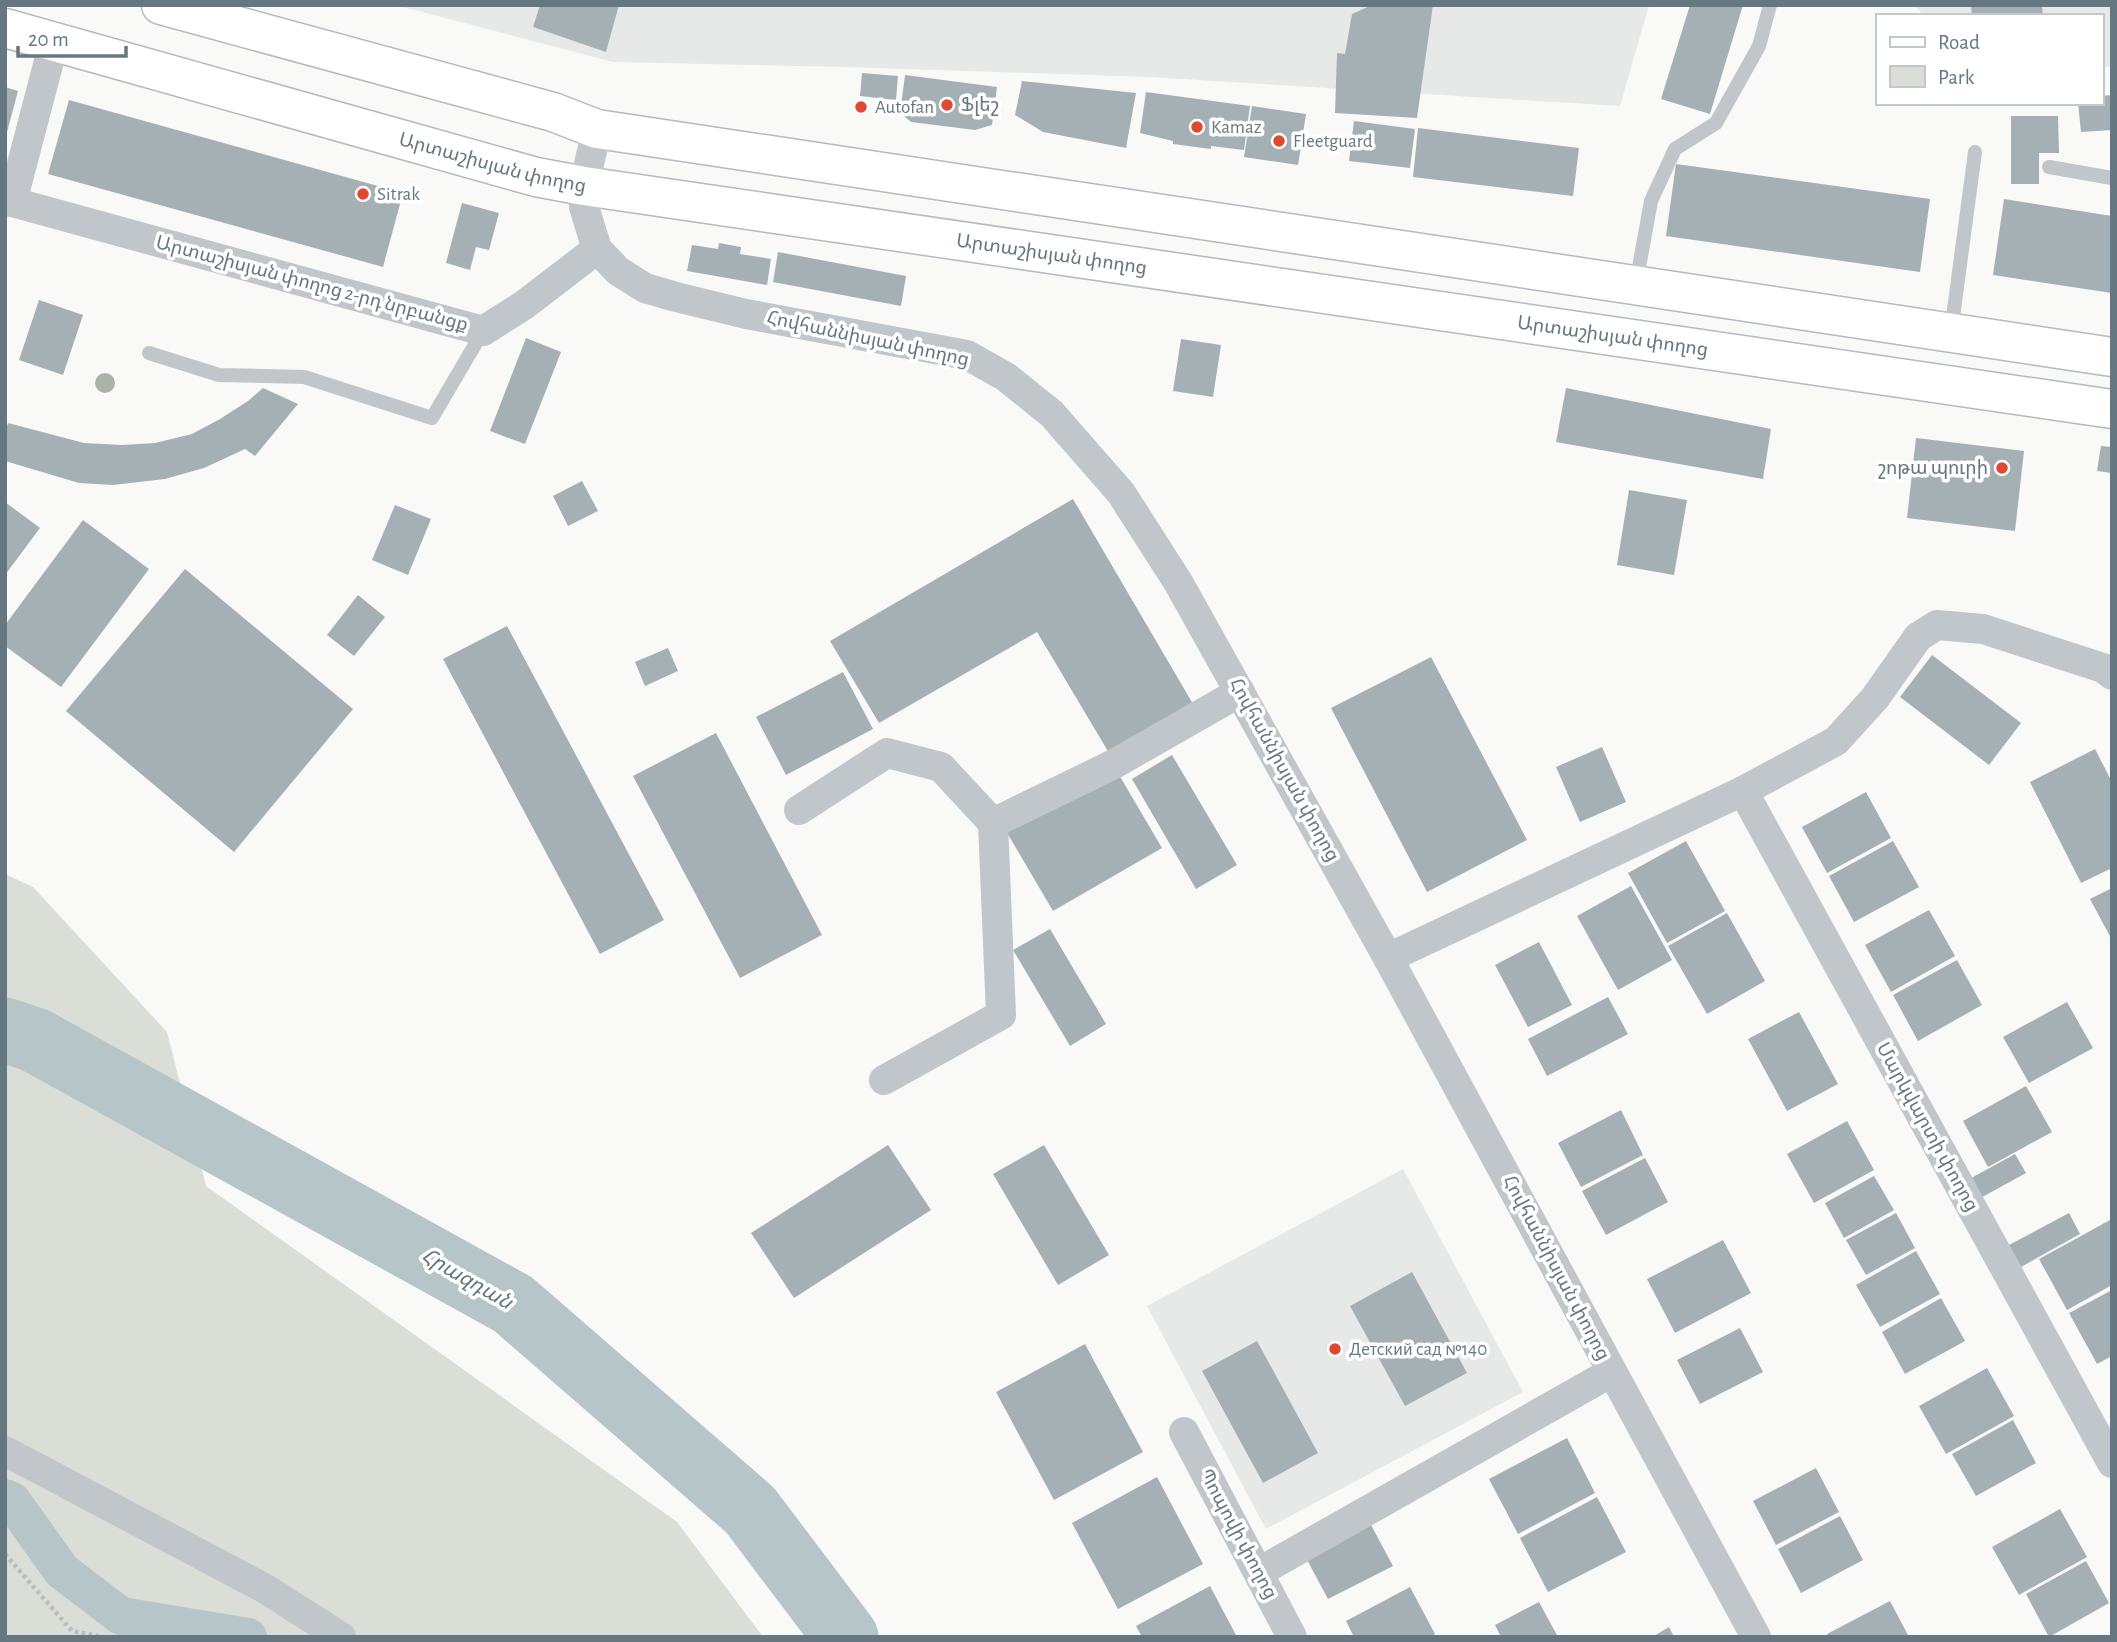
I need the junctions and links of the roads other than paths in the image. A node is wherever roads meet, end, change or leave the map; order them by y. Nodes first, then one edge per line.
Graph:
1 (161, 5) edge
2 (1770, 5) edge
3 (5, 28) edge
4 (54, 42) junction
5 (597, 129) junction
6 (1975, 152) dead end
7 (2049, 167) dead end
8 (2112, 178) edge
9 (584, 186) junction
10 (8, 201) edge
11 (1326, 239) junction
12 (597, 248) junction
13 (1635, 286) junction
14 (1320, 293) junction
15 (1864, 320) junction
16 (483, 331) junction
17 (1950, 333) junction
18 (149, 353) dead end
19 (2112, 358) edge
20 (1858, 372) junction
21 (2112, 409) edge
22 (2112, 675) edge
23 (1240, 691) junction
24 (1742, 791) junction
25 (799, 810) dead end
26 (993, 823) junction
27 (1388, 958) junction
28 (884, 1080) dead end
29 (1612, 1372) junction
30 (1184, 1432) dead end
31 (5, 1451) edge
32 (2112, 1463) edge
33 (1259, 1572) junction
34 (341, 1637) edge
35 (1293, 1637) edge
36 (1756, 1637) edge

1 - 5 main road
2 - 13 lane
3 - 4 main road, Արտաշիսյան փողոց
4 - 9 main road, Արտաշիսյան փողոց
4 - 10 street
5 - 9 street, Հովհաննիսյան փողոց
5 - 11 main road
6 - 17 lane
7 - 8 lane
9 - 12 street, Հովհաննիսյան փողոց
9 - 14 main road, Արտաշիսյան փողոց
10 - 16 street, Արտաշիսյան փողոց 2-րդ նրբանցք
11 - 13 main road
11 - 14 main road
12 - 16 street, Արտաշիսյան փողոց 2-րդ նրբանցք
12 - 23 street, Հովհաննիսյան փողոց
13 - 15 main road
14 - 20 main road, Արտաշիսյան փողոց
15 - 17 main road
15 - 20 main road
16 - 18 lane
17 - 19 main road
20 - 21 main road, Արտաշիսյան փողոց
22 - 24 street
23 - 26 street
23 - 27 street, Հովհաննիսյան փողոց
24 - 27 street
24 - 32 street, Մարկվարտի փողոց
25 - 26 street
26 - 28 street
27 - 29 street, Հովհաննիսյան փողոց
29 - 33 street
29 - 36 street, Հովհաննիսյան փողոց
30 - 33 street, Պոպովի փողոց
31 - 34 street
33 - 35 street, Պոպովի փողոց

